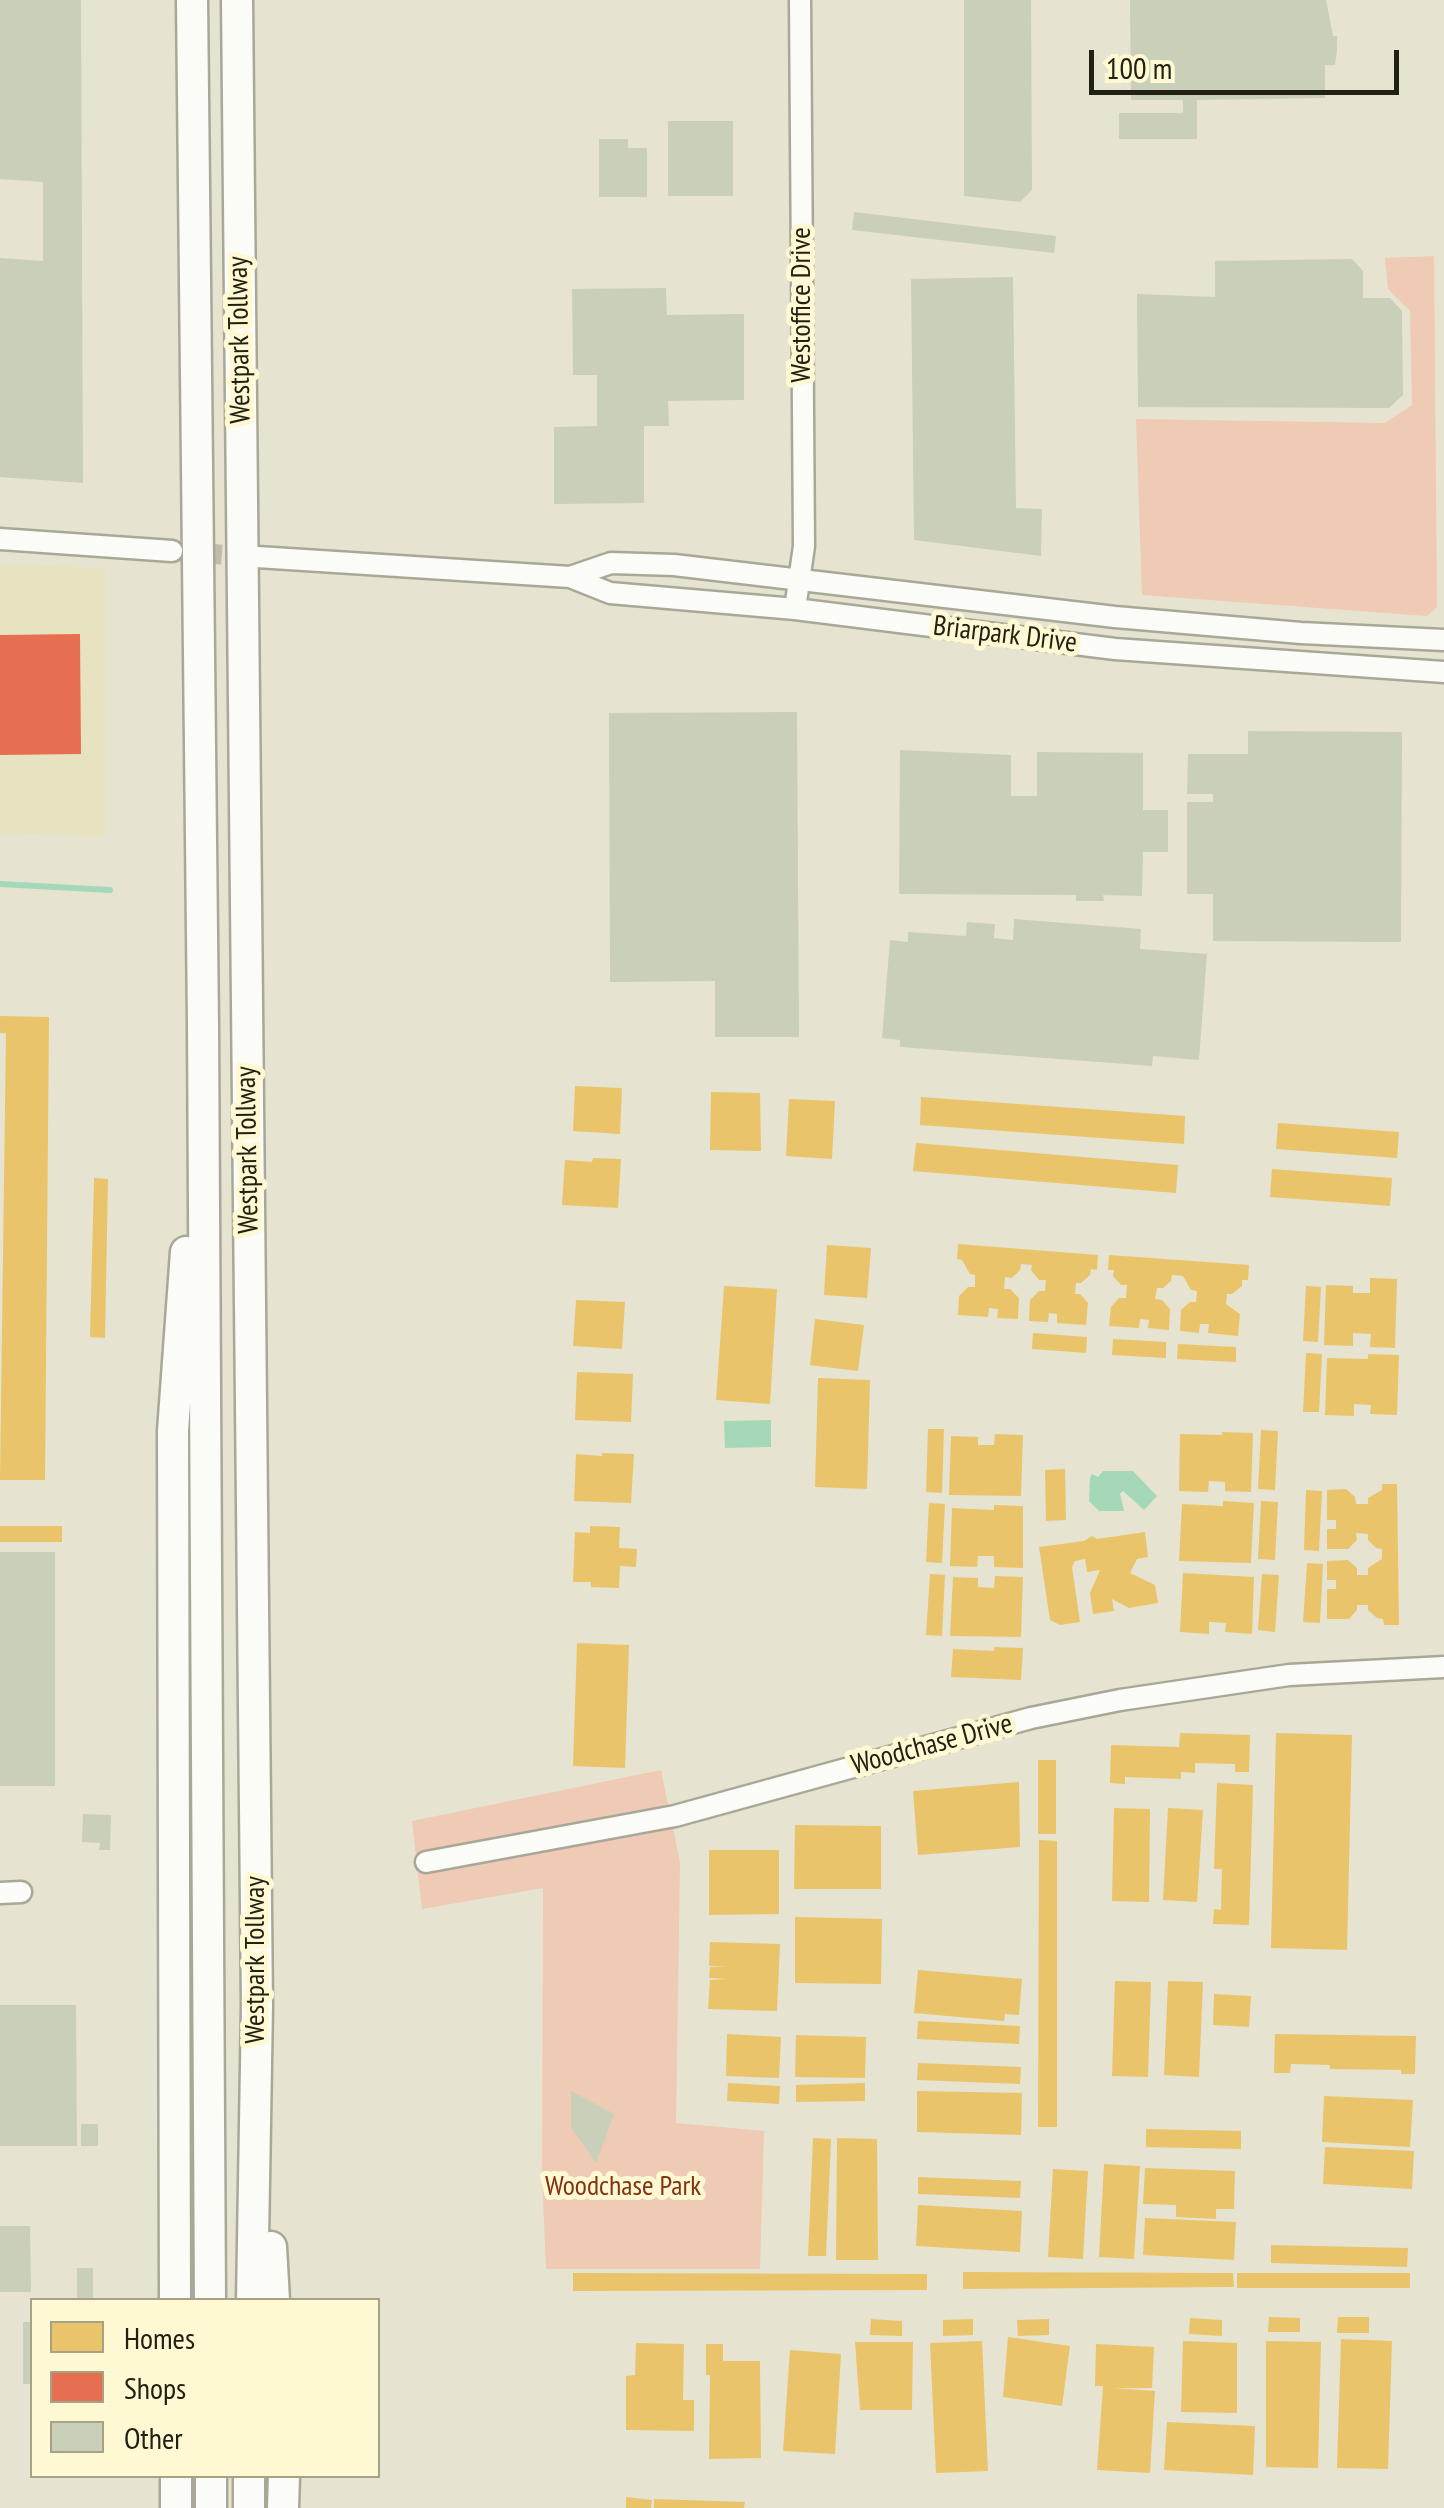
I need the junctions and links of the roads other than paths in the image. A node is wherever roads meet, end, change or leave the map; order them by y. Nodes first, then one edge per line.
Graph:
1 (176, 0) edge
2 (192, 0) edge
3 (236, 0) edge
4 (800, 0) edge
5 (193, 266) junction
6 (0, 539) edge
7 (172, 551) tunnel mouth
8 (257, 557) tunnel mouth
9 (570, 577) junction
10 (800, 578) junction
11 (795, 609) junction
12 (1115, 617) junction
13 (1444, 640) edge
14 (1116, 649) junction
15 (1444, 672) edge
16 (203, 1024) junction
17 (1444, 1667) edge
18 (426, 1862) dead end
19 (257, 2004) junction
20 (176, 2298) edge
21 (210, 2298) edge
22 (252, 2298) edge
23 (274, 2298) edge
24 (176, 2478) edge
25 (211, 2478) edge
26 (249, 2478) edge
27 (284, 2478) edge
28 (176, 2508) edge
29 (210, 2508) edge
30 (249, 2508) edge
31 (283, 2508) edge

1 - 5 highway
2 - 5 highway, Westpark Tollway
3 - 19 highway, Westpark Tollway
4 - 10 street, Westoffice Drive
5 - 16 highway, Westpark Tollway
6 - 7 street
8 - 9 street, Briarpark Drive
9 - 10 street, Briarpark Drive
9 - 11 street, Briarpark Drive
10 - 11 street, Westoffice Drive
10 - 12 street, Briarpark Drive
11 - 14 street, Briarpark Drive
12 - 13 street, Briarpark Drive
12 - 14 street
14 - 15 street, Briarpark Drive
16 - 20 highway
16 - 21 highway, Westpark Tollway
17 - 18 street, Woodchase Drive
19 - 22 highway, Westpark Tollway
19 - 23 highway
24 - 28 highway
25 - 29 highway
26 - 30 highway
27 - 31 highway

